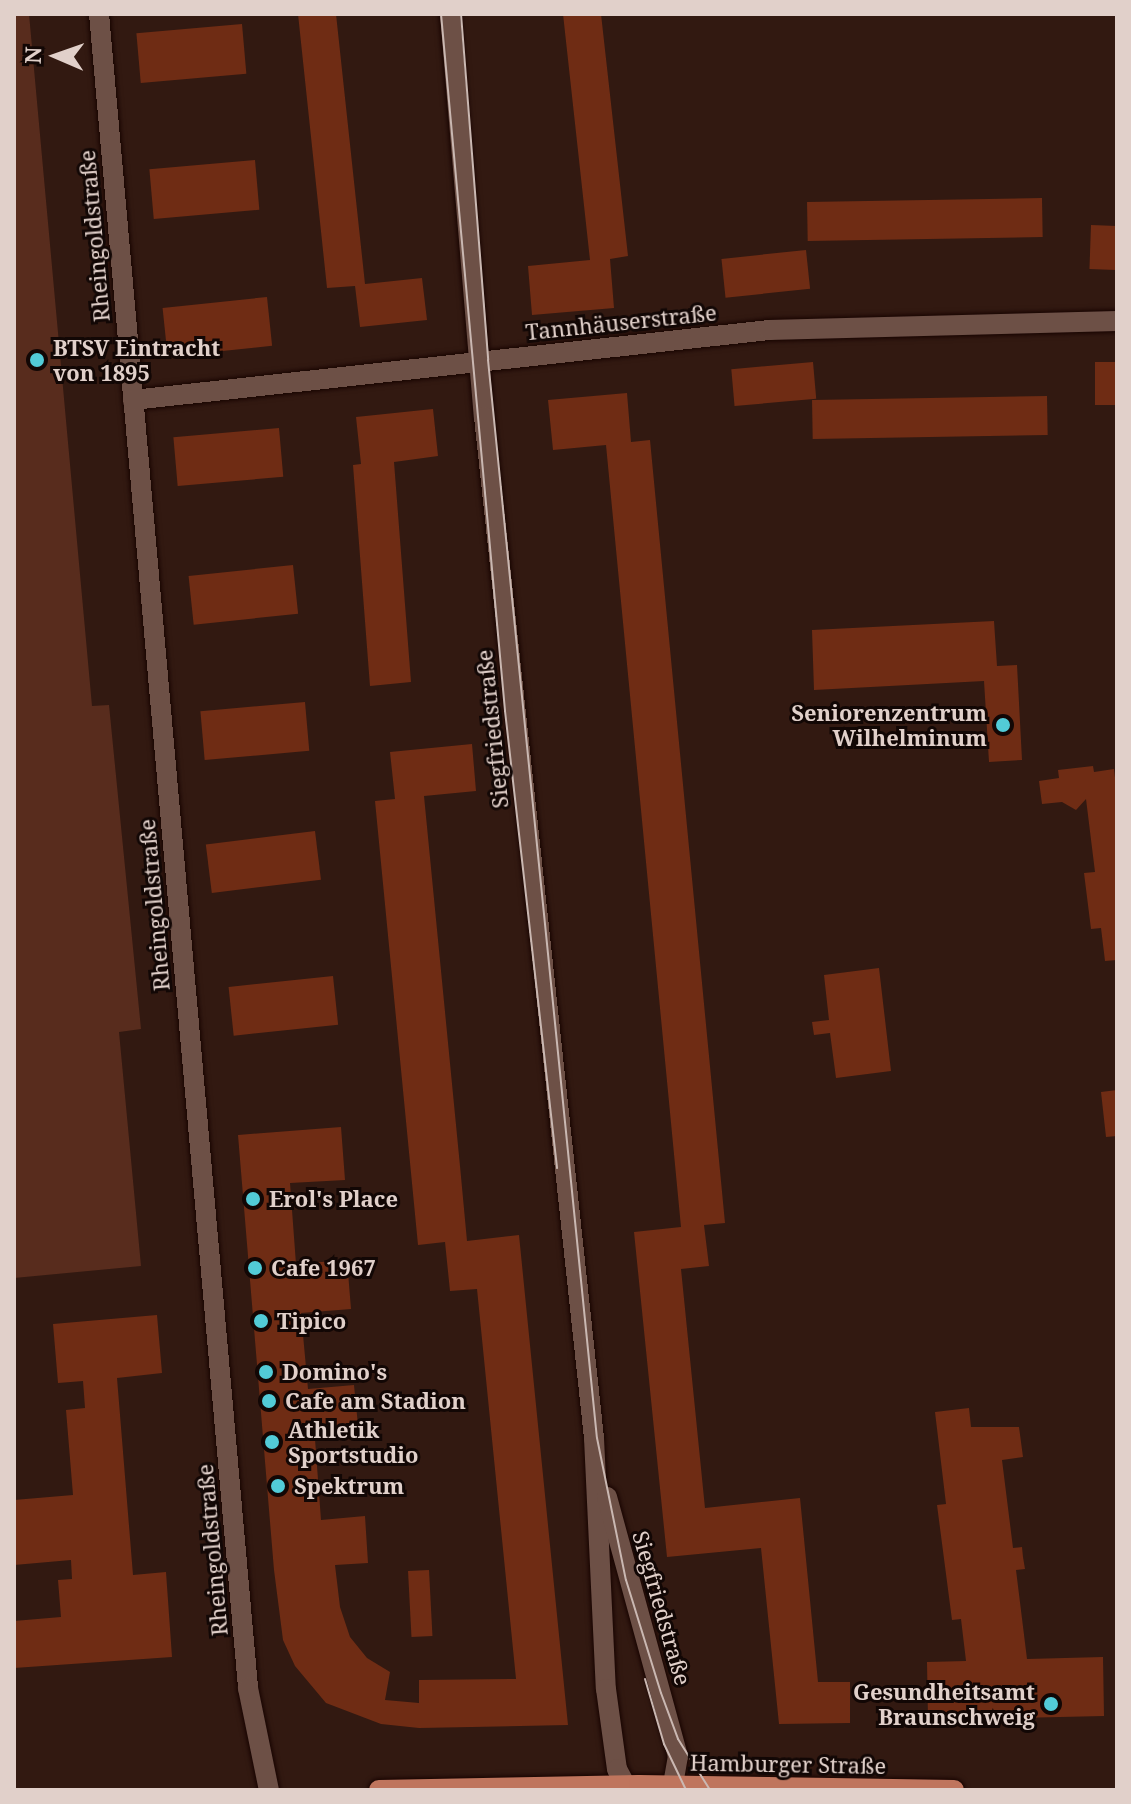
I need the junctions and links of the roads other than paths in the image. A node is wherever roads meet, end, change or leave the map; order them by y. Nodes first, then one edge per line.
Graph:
1 (99, 14) edge
2 (450, 14) edge
3 (1117, 321) edge
4 (478, 361) junction
5 (133, 400) junction
6 (594, 1438) junction
7 (637, 1616) junction
8 (604, 1623) junction
9 (625, 1787) edge
10 (673, 1788) edge
11 (792, 1789) edge
12 (269, 1790) edge
13 (379, 1790) edge
14 (954, 1790) edge

1 - 5 street, Rheingoldstraße
2 - 4 street, Siegfriedstraße
3 - 4 street, Tannhäuserstraße
4 - 5 street, Tannhäuserstraße
4 - 6 street, Siegfriedstraße
5 - 12 street, Rheingoldstraße
6 - 7 street, Siegfriedstraße
6 - 8 street, Siegfriedstraße
7 - 8 street
7 - 10 street, Siegfriedstraße
8 - 9 street, Siegfriedstraße
9 - 10 main road, Hamburger Straße
9 - 13 main road, Hamburger Straße
10 - 11 main road, Hamburger Straße
11 - 14 main road, Hamburger Straße

